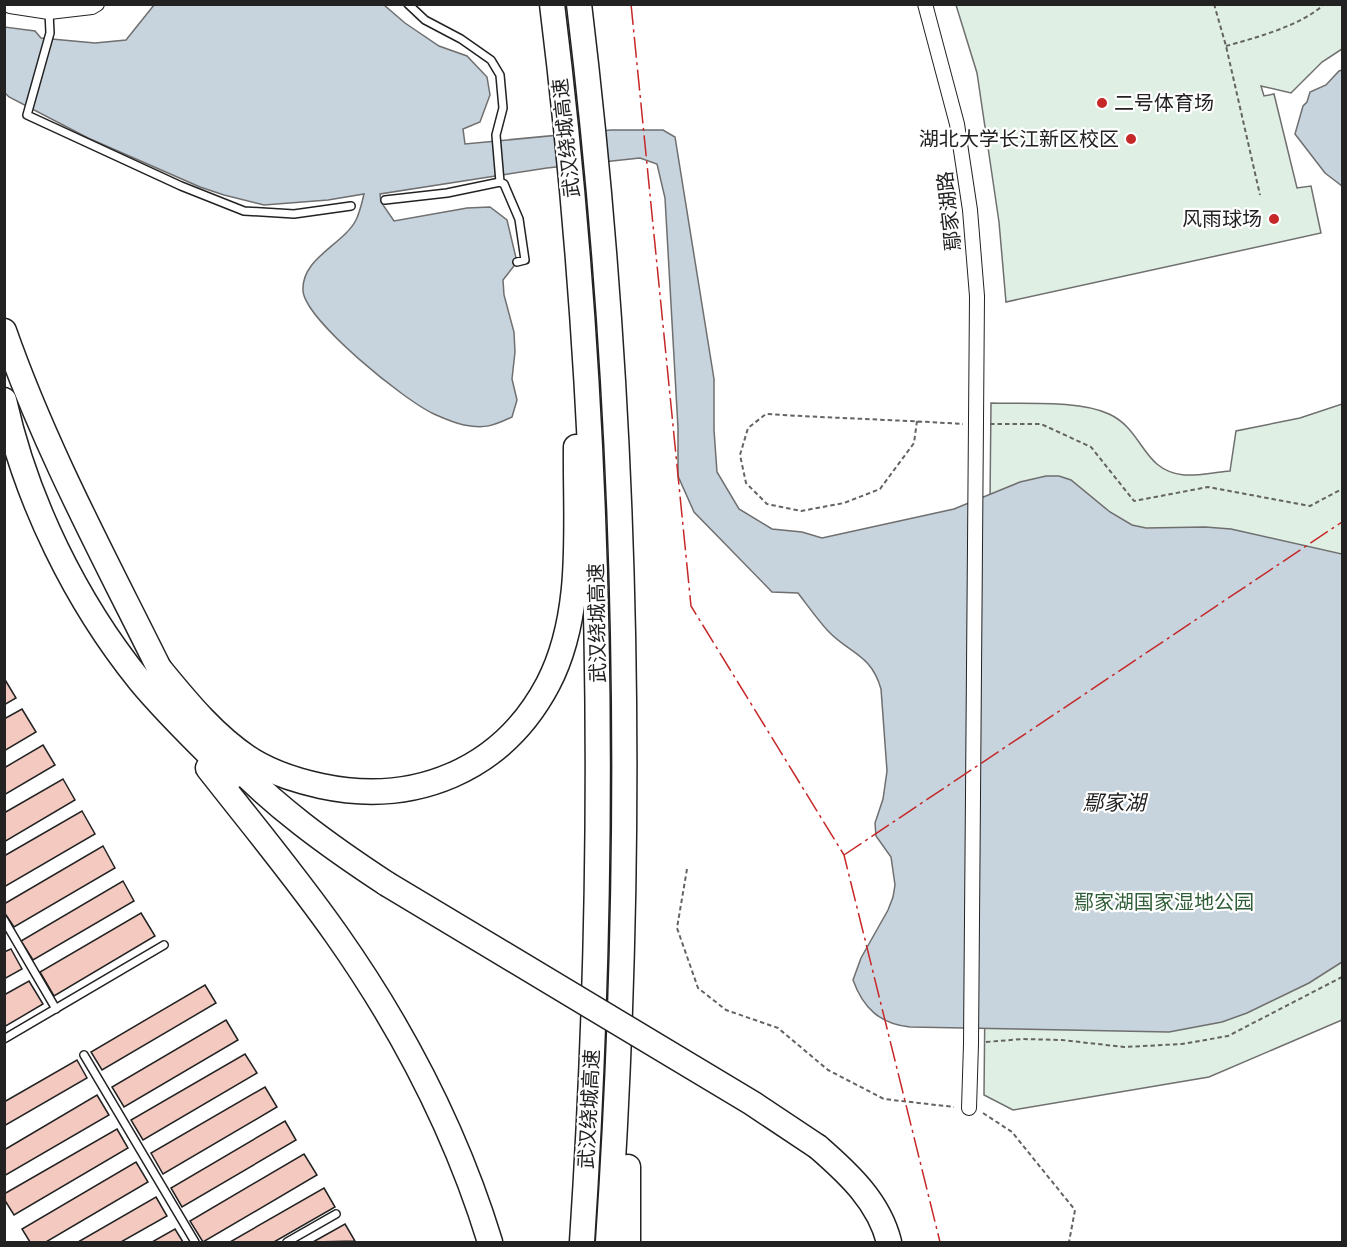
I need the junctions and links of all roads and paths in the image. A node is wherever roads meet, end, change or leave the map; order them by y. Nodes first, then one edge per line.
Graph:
1 (97, 4) edge
2 (408, 4) edge
3 (552, 4) edge
4 (579, 4) edge
5 (925, 4) edge
6 (1214, 4) edge
7 (1324, 4) edge
8 (10, 6) edge
9 (50, 12) junction
10 (1226, 46) junction
11 (500, 182) junction
12 (572, 192) junction
13 (1260, 195) dead end
14 (385, 200) dead end
15 (351, 206) dead end
16 (517, 262) dead end
17 (4, 331) edge
18 (4, 400) edge
19 (917, 421) junction
20 (975, 422) junction
21 (1342, 489) edge
22 (159, 668) junction
23 (168, 712) junction
24 (625, 804) junction
25 (687, 869) dead end
26 (383, 889) junction
27 (4, 920) edge
28 (164, 945) dead end
29 (1342, 977) edge
30 (56, 1009) junction
31 (4, 1039) edge
32 (971, 1044) junction
33 (84, 1056) dead end
34 (969, 1108) junction
35 (814, 1153) junction
36 (336, 1214) dead end
37 (195, 1242) edge
38 (287, 1242) edge
39 (490, 1242) edge
40 (582, 1242) edge
41 (608, 1242) edge
42 (628, 1242) edge
43 (876, 1242) edge
44 (889, 1242) edge
45 (1069, 1242) edge

1 - 9 street
2 - 11 lane
3 - 12 highway, 武汉绕城高速
4 - 24 highway, 武汉绕城高速
5 - 20 street, 鄢家湖路
6 - 10 path
7 - 10 path
8 - 9 street
9 - 15 lane
10 - 13 path
11 - 14 lane
11 - 16 lane
12 - 22 highway
12 - 40 highway, 武汉绕城高速
17 - 22 highway
18 - 23 highway
19 - 19 path
19 - 20 path
20 - 21 path
20 - 32 street, 鄢家湖路
22 - 26 highway
23 - 26 highway
23 - 39 highway
24 - 41 highway, 武汉绕城高速
24 - 42 highway
25 - 34 path
26 - 35 highway, bridge
27 - 30 lane
28 - 30 lane
29 - 32 path
30 - 31 lane
32 - 34 street, 鄢家湖路
33 - 37 lane
34 - 45 path
35 - 43 highway
35 - 44 highway
36 - 38 lane

